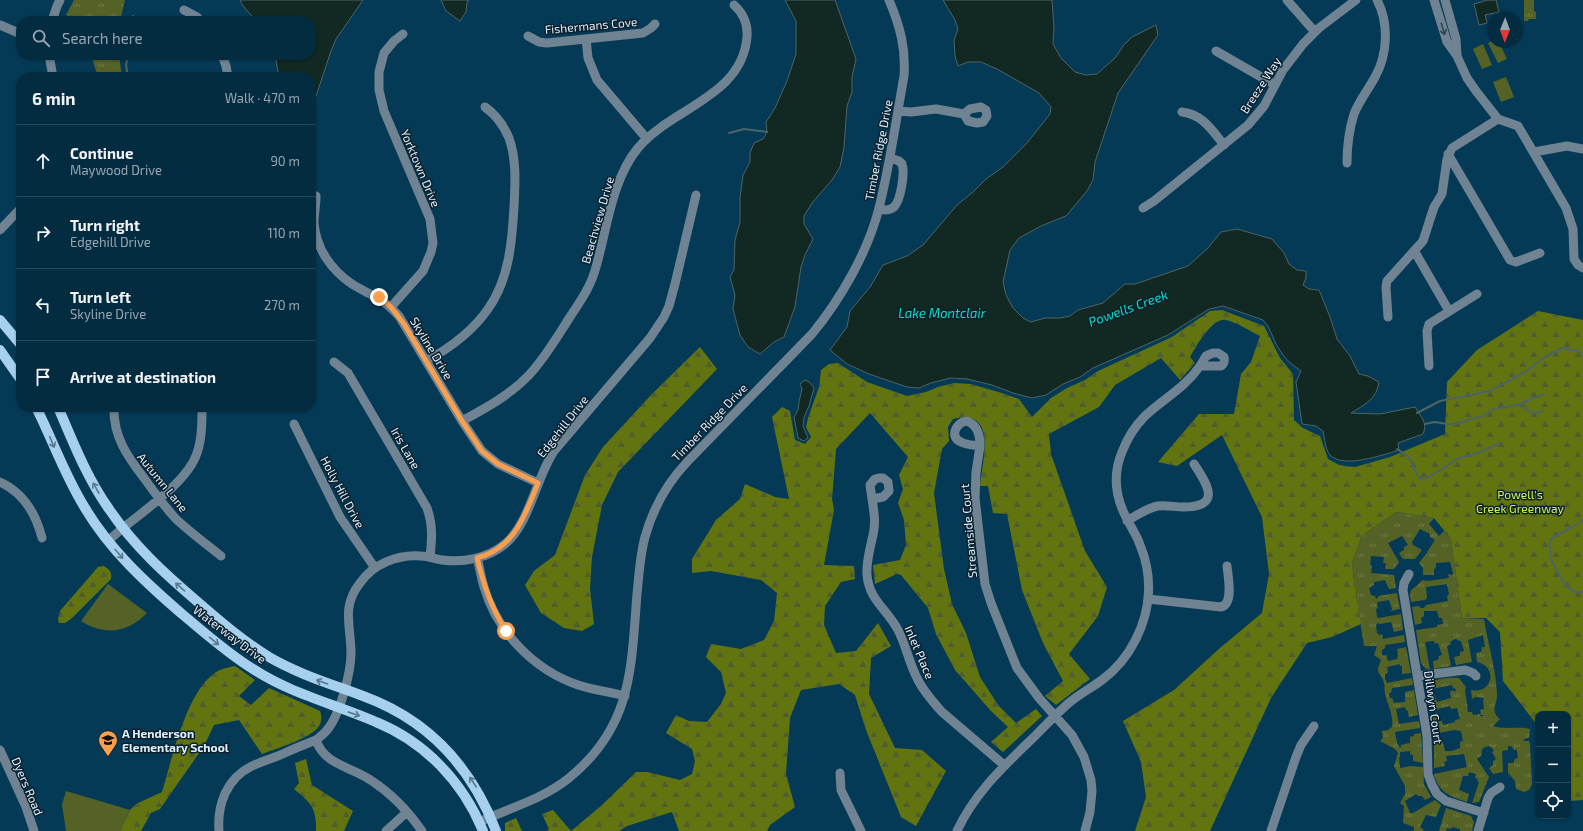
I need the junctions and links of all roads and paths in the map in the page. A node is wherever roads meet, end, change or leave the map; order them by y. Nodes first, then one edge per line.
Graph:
1 (60, 0) edge
2 (889, 0) edge
3 (1287, 0) edge
4 (1356, 0) edge
5 (1377, 0) edge
6 (1434, 0) edge
7 (1445, 0) edge
8 (734, 5) dead end
9 (184, 10) dead end
10 (54, 16) edge
11 (195, 16) edge
12 (655, 24) dead end
13 (0, 25) edge
14 (16, 32) edge
15 (1315, 32) junction
16 (403, 34) dead end
17 (528, 36) dead end
18 (586, 39) junction
19 (1216, 51) dead end
20 (1457, 56) junction
21 (50, 60) edge
22 (224, 60) edge
23 (51, 72) edge
24 (227, 72) edge
25 (1275, 85) junction
26 (485, 107) dead end
27 (898, 111) junction
28 (1182, 112) dead end
29 (964, 114) dead end
30 (1498, 119) junction
31 (647, 139) junction
32 (1224, 145) junction
33 (1583, 149) edge
34 (1534, 152) junction
35 (1448, 154) junction
36 (890, 158) junction
37 (1347, 163) dead end
38 (696, 195) dead end
39 (1143, 208) dead end
40 (879, 209) junction
41 (16, 213) edge
42 (0, 230) edge
43 (316, 235) edge
44 (1414, 252) junction
45 (1540, 253) dead end
46 (1583, 268) edge
47 (1477, 294) dead end
48 (391, 307) junction
49 (1449, 311) junction
50 (1388, 317) dead end
51 (0, 320) edge
52 (16, 339) edge
53 (0, 350) edge
54 (426, 361) junction
55 (334, 362) dead end
56 (1200, 366) dead end
57 (1429, 366) dead end
58 (16, 373) edge
59 (38, 412) edge
60 (60, 412) edge
61 (114, 412) edge
62 (202, 412) edge
63 (462, 421) junction
64 (294, 424) dead end
65 (980, 446) dead end
66 (1194, 464) dead end
67 (0, 482) edge
68 (538, 483) junction
69 (159, 498) junction
70 (872, 499) dead end
71 (1128, 521) junction
72 (122, 528) junction
73 (42, 538) dead end
74 (108, 541) junction
75 (221, 556) dead end
76 (430, 557) junction
77 (477, 558) junction
78 (1227, 566) dead end
79 (375, 568) junction
80 (1409, 574) dead end
81 (1148, 599) junction
82 (1418, 676) junction
83 (1476, 676) dead end
84 (345, 690) junction
85 (625, 696) junction
86 (338, 708) junction
87 (1055, 716) junction
88 (1314, 726) dead end
89 (316, 740) junction
90 (0, 750) edge
91 (1004, 764) junction
92 (840, 773) dead end
93 (1500, 786) dead end
94 (407, 812) junction
95 (1484, 813) junction
96 (491, 817) junction
97 (481, 826) edge
98 (34, 831) edge
99 (219, 831) edge
100 (386, 831) edge
101 (422, 831) edge
102 (496, 831) edge
103 (861, 831) edge
104 (957, 831) edge
105 (1085, 831) edge
106 (1271, 831) edge
107 (1478, 831) edge

1 - 10 street
2 - 27 street, Timber Ridge Drive
3 - 15 street
4 - 15 street, Breeze Way
5 - 37 street
6 -> 20 street
7 - 20 street
8 - 31 street, Beachview Drive
9 - 11 street
12 - 18 street, Fishermans Cove
13 - 14 street
15 - 25 street, Breeze Way
16 - 48 street, Yorktown Drive
17 - 18 street, Fishermans Cove
18 - 31 street
19 - 25 street
20 - 30 street
21 - 23 street
22 - 24 street
25 - 32 street, Breeze Way
26 - 54 street
27 - 29 street
27 - 36 street, Timber Ridge Drive
28 - 32 street
30 - 34 street
30 - 35 street
31 - 63 street, Beachview Drive
32 - 39 street, Breeze Way
33 - 34 street
34 - 46 street
35 - 44 street
35 - 45 street
36 - 40 street, Timber Ridge Drive
36 - 40 street
38 - 68 street, Edgehill Drive
40 - 85 street, Timber Ridge Drive
41 - 42 street
43 - 48 street, Skyline Drive
44 - 49 street
44 - 50 street
47 - 49 street
48 - 54 street, Skyline Drive
49 - 57 street
51 - 52 main road
53 - 58 main road
54 - 63 street, Skyline Drive
55 - 76 street, Iris Lane
56 - 71 street
59 -> 74 main road, Waterway Drive
72 -> 60 main road, Waterway Drive
61 - 69 street, Autumn Lane
62 - 69 street
63 - 68 street, Skyline Drive
64 - 79 street, Holly Hill Drive
65 - 87 street, Streamside Court
66 - 71 street
67 - 73 street
68 - 77 street, Edgehill Drive
69 - 72 street
69 - 75 street, Autumn Lane
70 - 91 street, Inlet Place
71 - 81 street
72 - 74 street
84 -> 72 main road, Waterway Drive
74 -> 86 main road, Waterway Drive
76 - 77 street, Edgehill Drive
76 - 79 street, Edgehill Drive
77 - 85 street
78 - 81 street
79 - 84 street, Edgehill Drive
80 - 82 street, Dillwyn Court
81 - 87 street
82 - 83 street
82 - 95 street, Dillwyn Court
84 - 86 street, Edgehill Drive
96 -> 84 main road, Waterway Drive
85 - 96 street, Timber Ridge Drive
86 - 89 street, Edgehill Drive
86 -> 97 main road, Waterway Drive
87 - 91 street
87 - 105 street, Streamside Court
88 - 106 street
89 - 94 street
89 - 99 street
90 - 98 street, Dyers Road
91 - 104 street
92 - 103 street
93 - 95 street
94 - 100 street
94 - 101 street
95 - 107 street
96 - 97 street, Timber Ridge Drive
96 - 102 main road, Waterway Drive

